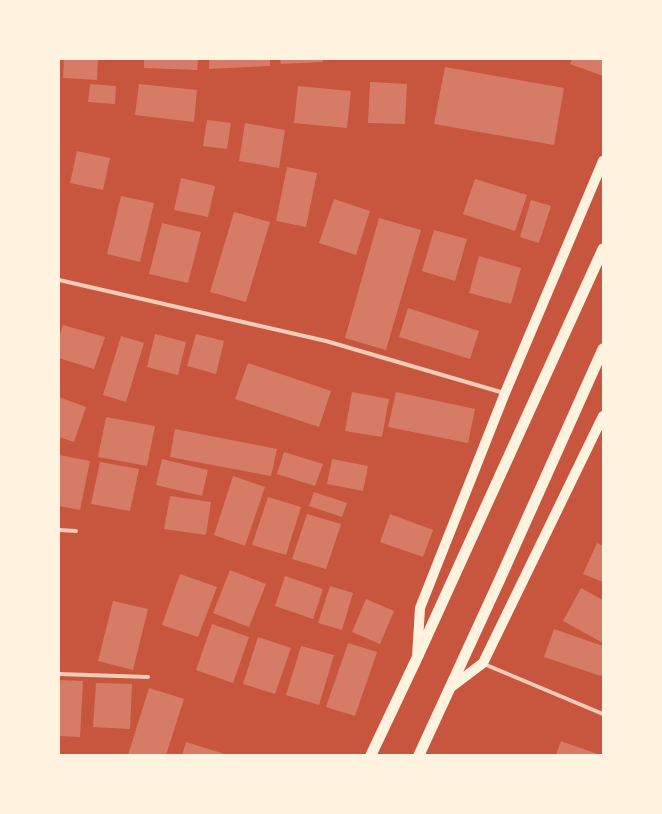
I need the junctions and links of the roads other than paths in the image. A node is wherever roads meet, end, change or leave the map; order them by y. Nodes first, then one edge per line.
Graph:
1 (603, 161) edge
2 (603, 249) edge
3 (59, 280) edge
4 (603, 349) edge
5 (505, 393) junction
6 (603, 416) edge
7 (59, 530) edge
8 (76, 531) dead end
9 (417, 658) junction
10 (483, 663) junction
11 (59, 674) edge
12 (148, 677) dead end
13 (450, 688) junction
14 (603, 714) edge
15 (371, 755) edge
16 (419, 755) edge

1 - 5 main road
2 - 9 highway
3 - 5 street
4 - 13 highway
5 - 9 main road
6 - 10 main road
7 - 8 street
9 - 15 highway
10 - 13 main road
10 - 14 street
11 - 12 street
13 - 16 highway

